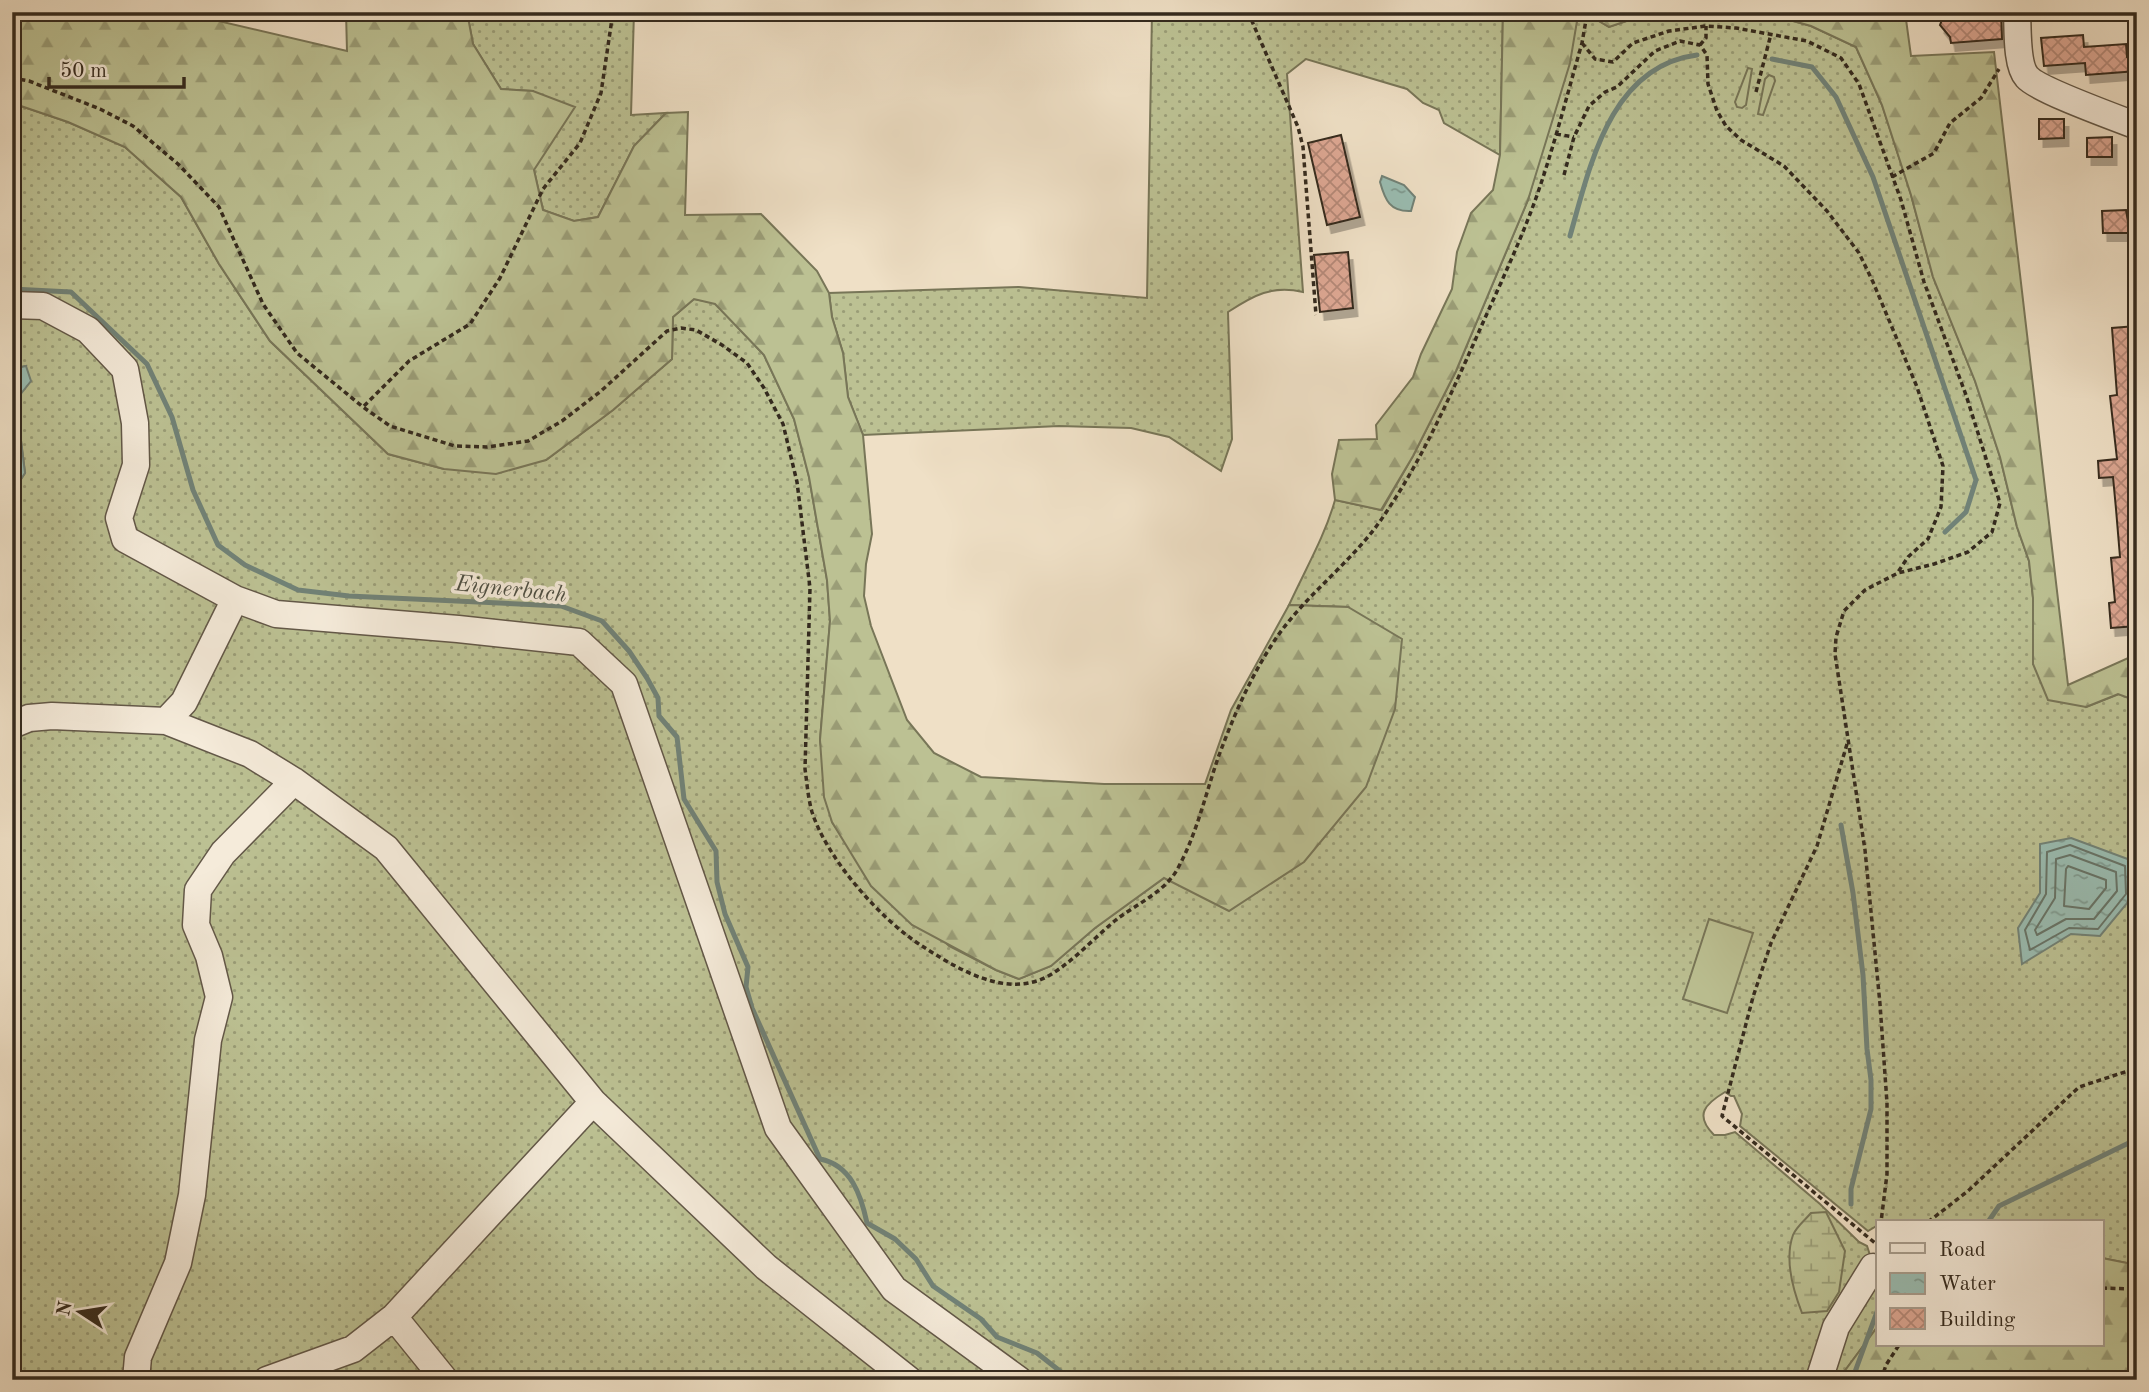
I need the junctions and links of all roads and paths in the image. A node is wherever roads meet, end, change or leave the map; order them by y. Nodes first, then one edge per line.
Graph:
1 (613, 12) edge
2 (1248, 12) edge
3 (1583, 12) edge
4 (2017, 12) edge
5 (1706, 26) junction
6 (1771, 34) junction
7 (1582, 43) junction
8 (1700, 45) junction
9 (2021, 62) junction
10 (12, 78) edge
11 (1756, 92) dead end
12 (2137, 126) edge
13 (1556, 134) junction
14 (1574, 137) junction
15 (1564, 175) dead end
16 (1892, 177) junction
17 (12, 305) edge
18 (1316, 315) dead end
19 (363, 407) junction
20 (1898, 573) junction
21 (235, 599) junction
22 (166, 721) junction
23 (12, 725) edge
24 (1848, 740) junction
25 (294, 781) junction
26 (2137, 1068) edge
27 (593, 1102) junction
28 (1881, 1220) edge
29 (1931, 1220) edge
30 (1874, 1255) joint
31 (2104, 1288) edge
32 (2137, 1289) edge
33 (394, 1317) junction
34 (1898, 1346) edge
35 (136, 1380) edge
36 (267, 1380) edge
37 (445, 1380) edge
38 (909, 1380) edge
39 (1019, 1380) edge
40 (1819, 1380) edge
41 (1881, 1380) edge

1 - 19 path
2 - 18 path
3 - 7 path
4 - 9 street
5 - 6 path
5 - 7 path
5 - 8 path
6 - 11 path
6 - 16 path
7 - 13 path
8 - 14 path
8 - 20 path
9 - 12 street
9 - 16 path
10 - 19 path
13 - 14 path
13 - 19 path
14 - 15 path
16 - 20 path
17 - 21 street
20 - 24 path
21 - 22 street
21 - 39 street
22 - 23 street
22 - 25 street
24 - 28 path
24 - 30 path
25 - 27 street
25 - 35 street
26 - 29 path
27 - 33 street
27 - 38 street
30 - 40 street
31 - 32 path
33 - 36 street
33 - 37 street
34 - 41 path

